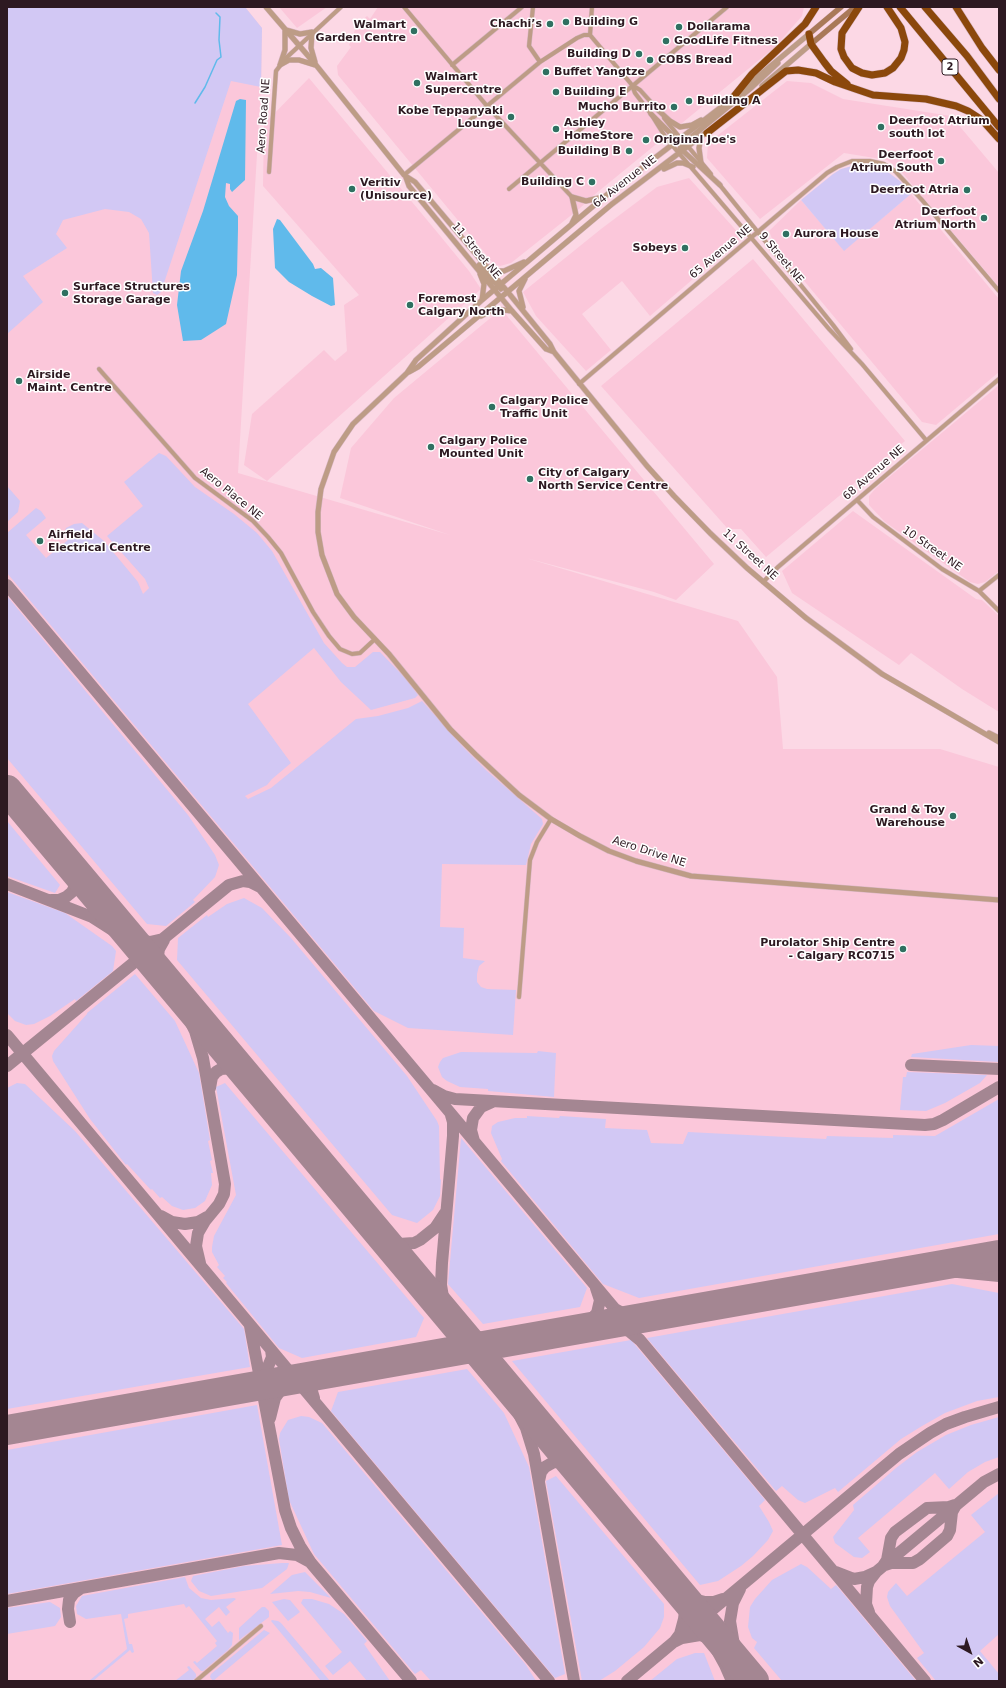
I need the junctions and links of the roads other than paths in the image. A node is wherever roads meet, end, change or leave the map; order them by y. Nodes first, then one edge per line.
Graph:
1 (266, 7) edge
2 (341, 7) edge
3 (404, 7) edge
4 (522, 7) edge
5 (533, 7) edge
6 (592, 7) edge
7 (727, 7) edge
8 (816, 7) edge
9 (841, 7) edge
10 (855, 7) edge
11 (858, 7) edge
12 (887, 7) edge
13 (900, 7) edge
14 (925, 7) edge
15 (956, 7) edge
16 (960, 7) edge
17 (966, 23) junction
18 (285, 30) junction
19 (312, 32) junction
20 (809, 34) junction
21 (590, 35) junction
22 (811, 44) junction
23 (299, 46) junction
24 (789, 51) junction
25 (540, 62) junction
26 (280, 65) junction
27 (316, 65) junction
28 (452, 65) junction
29 (999, 70) edge
30 (632, 86) junction
31 (850, 87) junction
32 (999, 99) edge
33 (731, 100) junction
34 (487, 106) junction
35 (658, 110) junction
36 (651, 114) junction
37 (711, 115) junction
38 (999, 127) edge
39 (704, 135) junction
40 (999, 139) edge
41 (672, 145) junction
42 (682, 146) junction
43 (540, 162) junction
44 (701, 162) junction
45 (693, 168) junction
46 (269, 172) dead end
47 (404, 175) junction
48 (720, 185) junction
49 (510, 189) dead end
50 (626, 194) junction
51 (572, 197) junction
52 (604, 197) junction
53 (571, 225) junction
54 (447, 231) junction
55 (758, 232) junction
56 (752, 237) junction
57 (535, 256) junction
58 (476, 266) junction
59 (487, 266) junction
60 (526, 276) junction
61 (498, 287) junction
62 (507, 291) junction
63 (999, 291) edge
64 (501, 296) junction
65 (482, 300) junction
66 (512, 311) junction
67 (528, 317) junction
68 (472, 321) junction
69 (554, 352) junction
70 (862, 364) junction
71 (99, 368) dead end
72 (407, 373) junction
73 (999, 379) edge
74 (579, 384) junction
75 (926, 440) junction
76 (857, 500) junction
77 (999, 575) edge
78 (763, 582) junction
79 (979, 591) junction
80 (999, 611) edge
81 (375, 639) junction
82 (974, 726) junction
83 (999, 738) edge
84 (999, 742) edge
85 (551, 819) junction
86 (999, 900) edge
87 (519, 998) dead end
88 (261, 1626) dead end
89 (196, 1681) edge

1 - 18 street, 11 Street NE
2 - 19 street, Aero Road NE
3 - 28 street
4 - 28 street
5 - 25 street
6 - 21 street
7 - 30 street
8 - 33 highway
9 - 20 main road, 64 Avenue NE
10 - 22 main road, 64 Avenue NE
11 - 12 highway
13 - 38 highway, 2
14 - 32 highway, 2
15 - 17 highway
16 - 17 highway
17 - 29 highway
18 - 19 street
18 - 23 street, 11 Street NE
18 - 26 street
19 - 23 street, Aero Road NE
19 - 27 street
20 - 22 highway
20 - 24 street, 64 Avenue NE
21 - 25 street
21 - 30 street, 9 Street NE
22 - 31 highway
22 - 39 street, 64 Avenue NE
23 - 26 street, Aero Road NE
23 - 27 street, 11 Street NE
24 - 33 street, 64 Avenue NE
24 - 42 street
25 - 34 street
26 - 27 street
26 - 46 street, Aero Road NE
27 - 47 street, 11 Street NE
28 - 34 street
30 - 35 street, 9 Street NE
30 - 36 street, 9 Street NE
30 - 43 street
31 - 39 highway
31 - 40 highway
33 - 37 street, 64 Avenue NE
34 - 43 street
34 - 47 street
35 - 37 street
35 - 42 street, 9 Street NE
36 - 41 street, 9 Street NE
36 - 42 street
37 - 42 street, 64 Avenue NE
39 - 42 street, 64 Avenue NE
39 - 44 street
41 - 42 street, 64 Avenue NE
41 - 42 street, 9 Street NE
41 - 52 street, 64 Avenue NE
42 - 44 street, 9 Street NE
42 - 45 street, 9 Street NE
42 - 48 street
42 - 50 street, 64 Avenue NE
43 - 49 street
43 - 51 street
44 - 48 street, 9 Street NE
45 - 50 street
45 - 56 street, 9 Street NE
47 - 54 street, 11 Street NE
47 - 59 street, 11 Street NE
48 - 55 street, 9 Street NE
50 - 60 street, 64 Avenue NE
51 - 52 street
51 - 53 street
52 - 53 street, 64 Avenue NE
53 - 57 street, 64 Avenue NE
54 - 58 street, 11 Street NE
54 - 61 street
55 - 56 street, 65 Avenue NE
55 - 63 street, 65 Avenue NE
55 - 70 street, 9 Street NE
56 - 70 street, 9 Street NE
56 - 74 street, 65 Avenue NE
57 - 59 street
57 - 61 street, 64 Avenue NE
58 - 61 street, 11 Street NE
58 - 65 street
59 - 61 street, 11 Street NE
60 - 62 street, 64 Avenue NE
60 - 67 street
61 - 62 street
61 - 64 street, 11 Street NE
61 - 65 street, 64 Avenue NE
62 - 64 street, 64 Avenue NE
62 - 67 street, 11 Street NE
64 - 66 street, 11 Street NE
64 - 68 street, 64 Avenue NE
65 - 72 street, 64 Avenue NE
66 - 68 street
66 - 69 street, 11 Street NE
67 - 69 street, 11 Street NE
68 - 72 street, 64 Avenue NE
69 - 74 street, 11 Street NE
70 - 75 street, 9 Street NE
71 - 81 street, Aero Place NE
72 - 81 street, 64 Avenue NE
73 - 75 street, 68 Avenue NE
74 - 78 street, 11 Street NE
75 - 76 street, 68 Avenue NE
76 - 78 street, 68 Avenue NE
76 - 79 street, 10 Street NE
77 - 79 street
78 - 82 street, 11 Street NE
79 - 80 street, 10 Street NE
81 - 85 street, Aero Drive NE
82 - 83 street, 11 Street NE
82 - 84 street, 11 Street NE
85 - 86 street, Aero Drive NE
85 - 87 street
88 - 89 street

